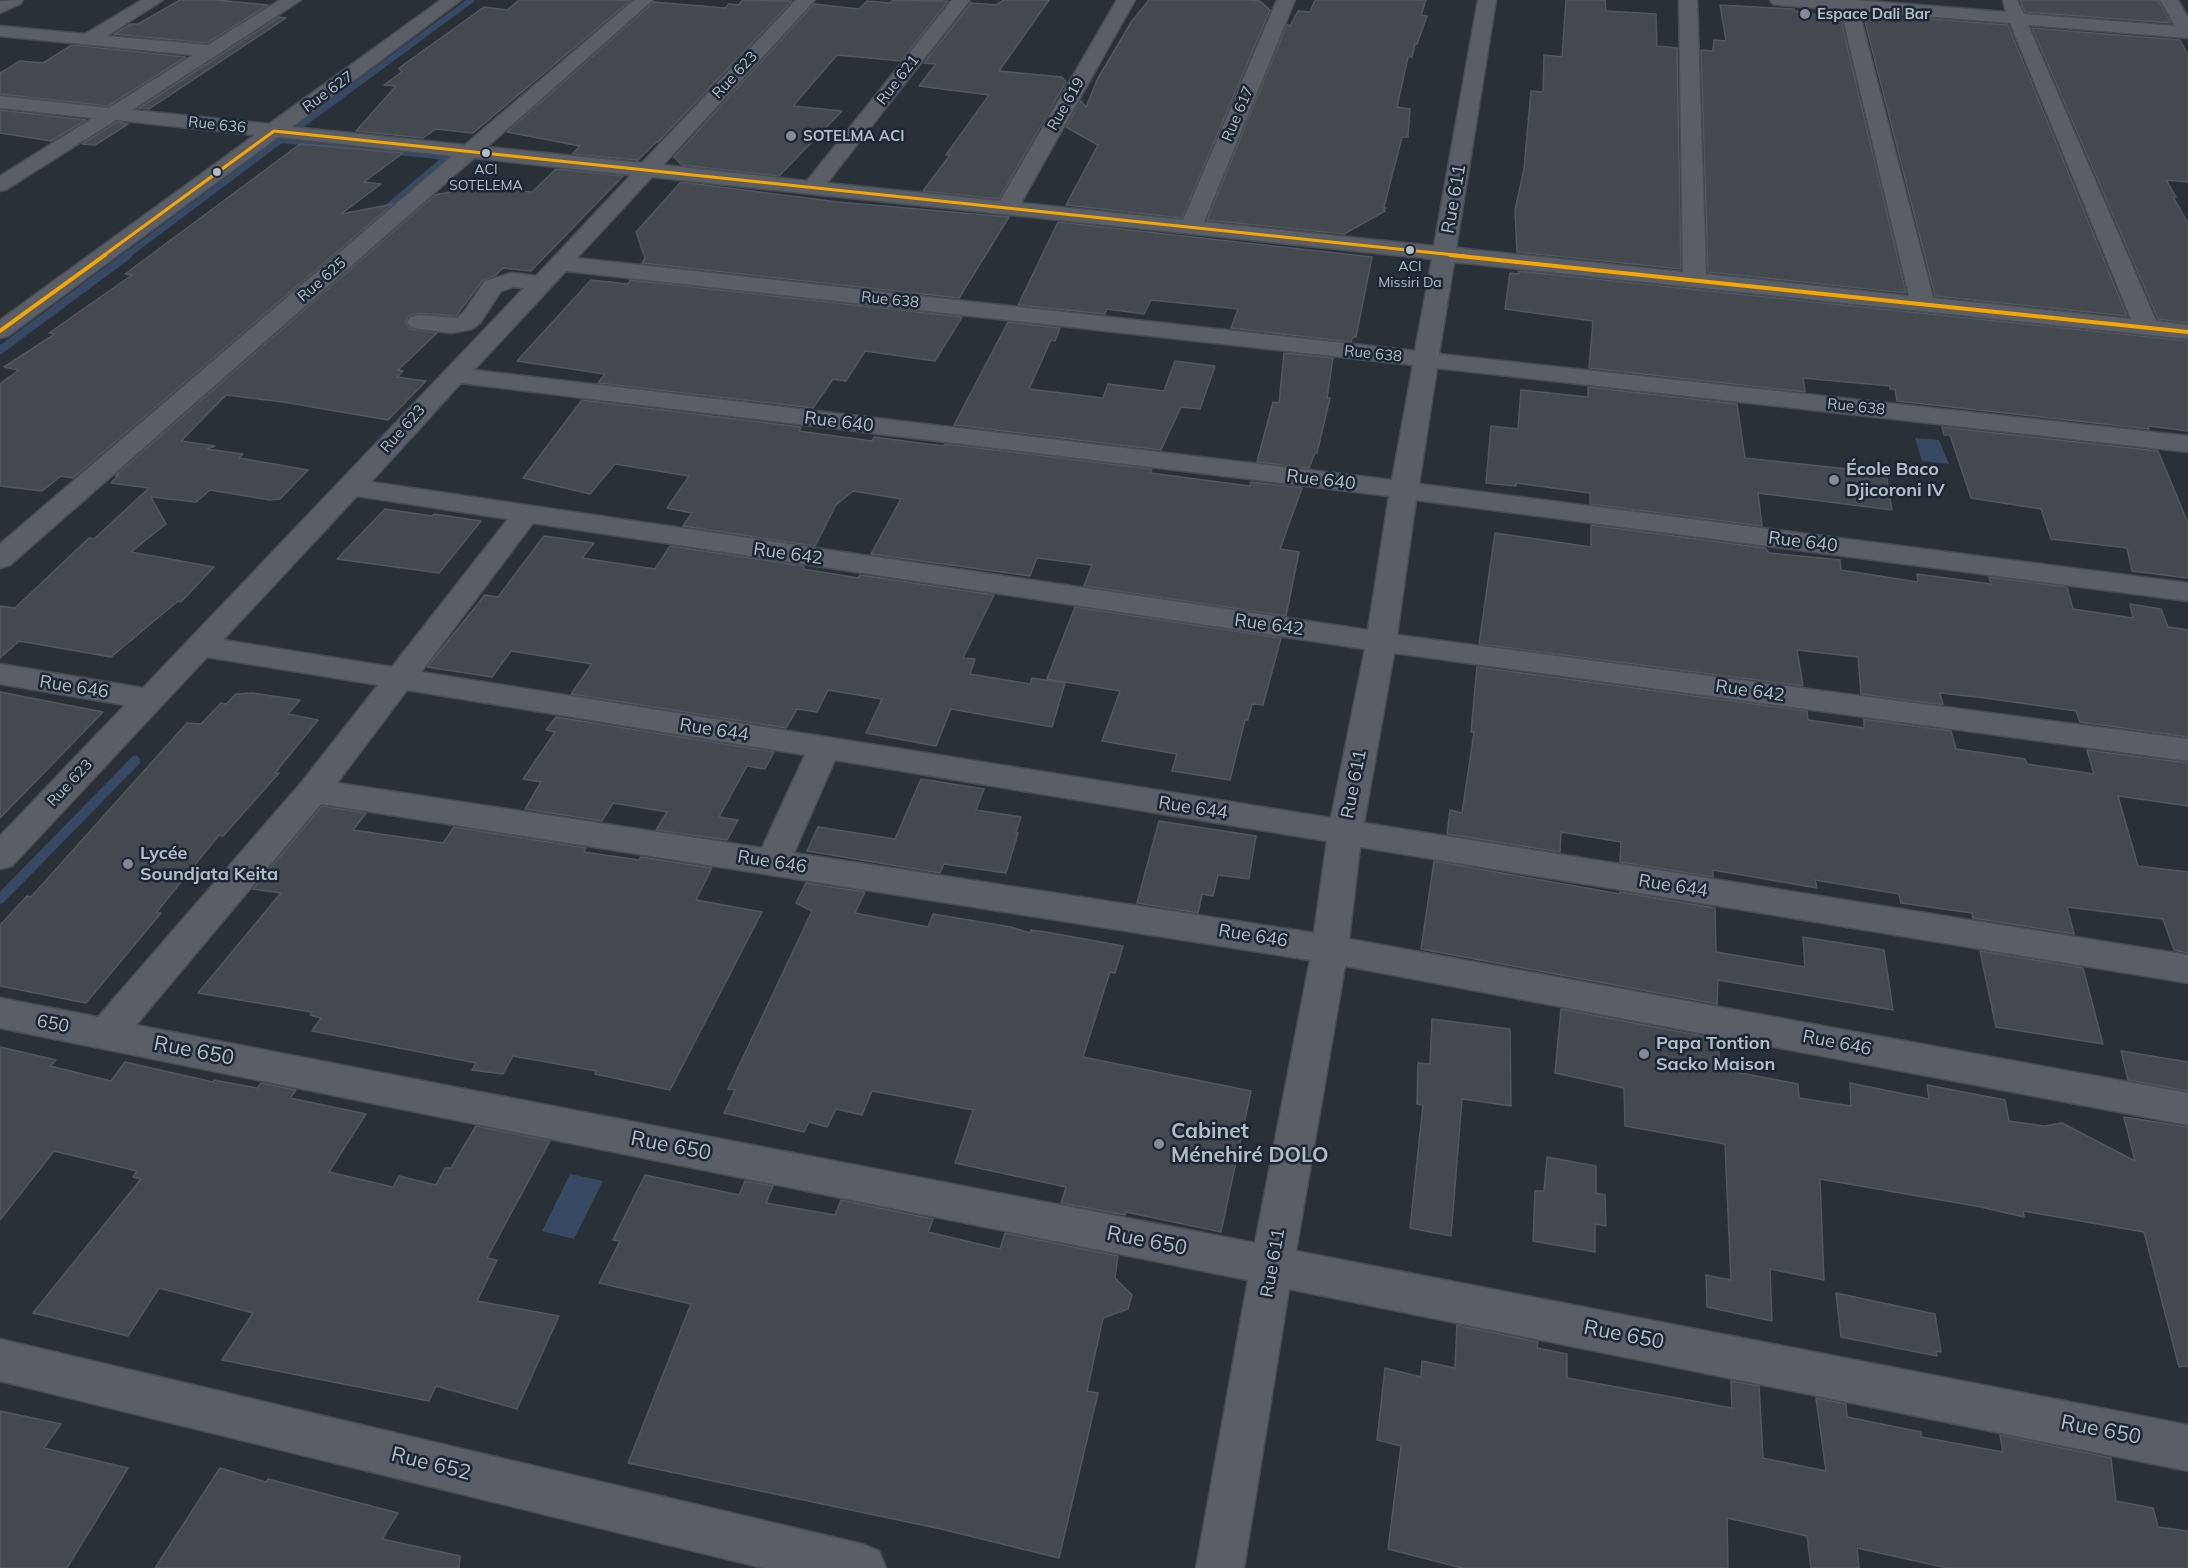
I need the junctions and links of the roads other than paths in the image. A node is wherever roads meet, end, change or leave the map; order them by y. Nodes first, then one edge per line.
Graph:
1 (14, 0) edge
2 (154, 0) edge
3 (292, 0) edge
4 (452, 0) edge
5 (644, 0) edge
6 (806, 0) edge
7 (961, 0) edge
8 (1126, 0) edge
9 (1286, 0) edge
10 (1487, 0) edge
11 (1688, 0) edge
12 (1779, 0) edge
13 (2169, 0) edge
14 (1847, 3) edge
15 (0, 8) edge
16 (2013, 9) edge
17 (0, 31) edge
18 (2188, 32) edge
19 (89, 39) junction
20 (210, 51) junction
21 (0, 102) edge
22 (111, 114) junction
23 (274, 131) junction
24 (469, 152) junction
25 (646, 170) junction
26 (0, 185) edge
27 (812, 188) junction
28 (1007, 208) junction
29 (1191, 227) junction
30 (1444, 254) junction
31 (558, 263) junction
32 (1695, 280) junction
33 (541, 283) junction
34 (1923, 304) junction
35 (419, 322) dead end
36 (2146, 327) junction
37 (0, 332) edge
38 (2188, 332) edge
39 (1426, 360) junction
40 (453, 375) junction
41 (2188, 444) edge
42 (351, 487) junction
43 (1404, 490) junction
44 (525, 514) junction
45 (0, 559) edge
46 (2188, 592) edge
47 (1381, 642) junction
48 (199, 646) junction
49 (0, 674) edge
50 (400, 679) junction
51 (149, 699) junction
52 (824, 748) junction
53 (2188, 750) edge
54 (313, 791) junction
55 (1346, 832) junction
56 (0, 858) edge
57 (773, 862) junction
58 (1330, 948) junction
59 (2188, 969) edge
60 (0, 1013) edge
61 (106, 1034) junction
62 (2188, 1109) edge
63 (1272, 1265) junction
64 (0, 1360) edge
65 (2188, 1448) edge
66 (862, 1568) edge
67 (1220, 1568) edge

1 - 15 street
2 - 19 street
3 - 20 street
4 - 23 street, Rue 627
5 - 24 street, Rue 625
6 - 25 street, Rue 623
7 - 27 street, Rue 621
8 - 28 street, Rue 619
9 - 29 street, Rue 617
10 - 30 street, Rue 611
11 - 32 street
12 - 14 street
13 - 18 street
14 - 16 street
14 - 34 street
16 - 18 street
16 - 36 street
17 - 19 street
19 - 20 street
20 - 22 street
21 - 22 street, Rue 636
22 - 23 street, Rue 636
22 - 26 street
23 - 24 street, Rue 636
23 - 37 street, Rue 627
24 - 25 street, Rue 636
24 - 45 street, Rue 625
25 - 27 street, Rue 636
25 - 31 street, Rue 623
27 - 28 street, Rue 636
28 - 29 street, Rue 636
29 - 30 street, Rue 636
30 - 32 street, Rue 636
30 - 39 street, Rue 611
31 - 33 street, Rue 623
31 - 39 street, Rue 638
32 - 34 street, Rue 636
33 - 35 street
33 - 40 street, Rue 623
34 - 36 street, Rue 636
36 - 38 street, Rue 636
39 - 41 street, Rue 638
39 - 43 street, Rue 611
40 - 42 street, Rue 623
40 - 43 street, Rue 640
42 - 44 street, Rue 642
42 - 48 street, Rue 623
43 - 46 street, Rue 640
43 - 47 street, Rue 611
44 - 47 street, Rue 642
44 - 50 street
47 - 53 street, Rue 642
47 - 55 street, Rue 611
48 - 50 street, Rue 644
48 - 51 street, Rue 623
49 - 51 street, Rue 646
50 - 52 street, Rue 644
50 - 54 street
51 - 56 street, Rue 623
52 - 55 street, Rue 644
52 - 57 street
54 - 57 street, Rue 646
54 - 61 street
55 - 58 street, Rue 611
55 - 59 street, Rue 644
57 - 58 street, Rue 646
58 - 62 street, Rue 646
58 - 63 street, Rue 611
60 - 61 street, 650
61 - 63 street, Rue 650
63 - 65 street, Rue 650
63 - 67 street, Rue 611
64 - 66 street, Rue 652

